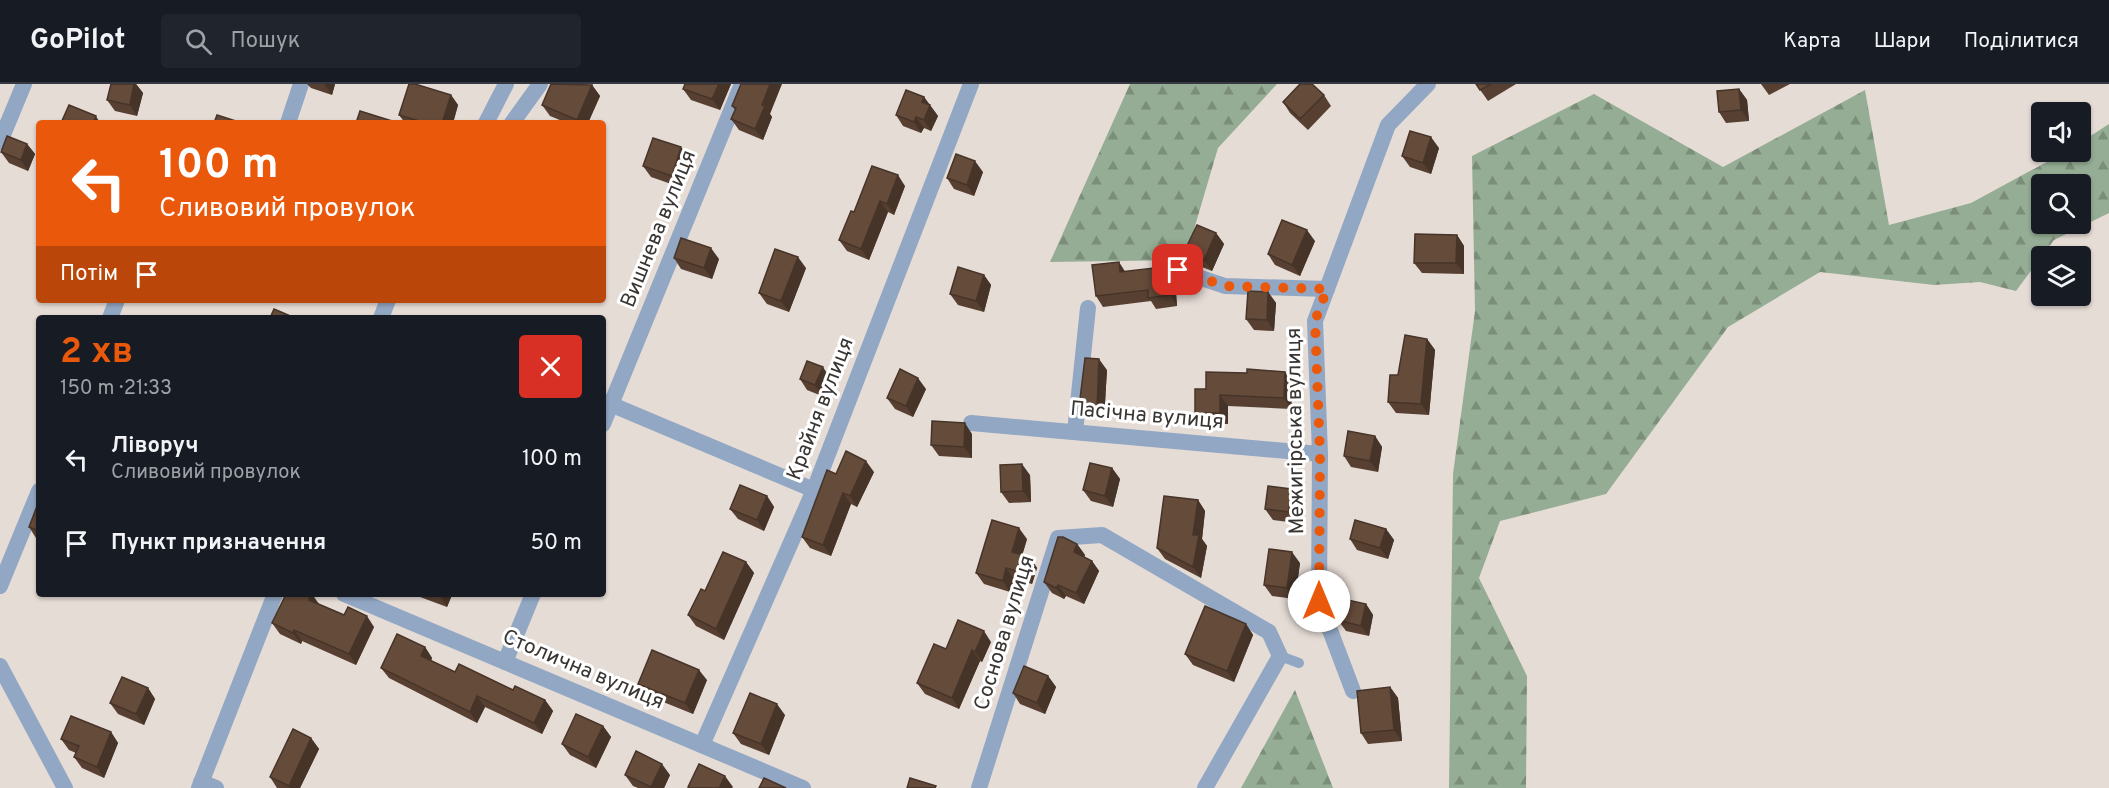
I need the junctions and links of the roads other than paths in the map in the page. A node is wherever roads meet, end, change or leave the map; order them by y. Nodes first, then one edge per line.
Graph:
1 (24, 84) edge
2 (301, 84) edge
3 (506, 84) edge
4 (540, 84) edge
5 (742, 84) edge
6 (971, 84) edge
7 (1428, 84) edge
8 (289, 120) edge
9 (488, 120) edge
10 (515, 120) edge
11 (0, 142) edge
12 (1178, 270) dead end
13 (1327, 289) junction
14 (1088, 308) dead end
15 (607, 403) edge
16 (971, 423) dead end
17 (1075, 432) junction
18 (1320, 454) junction
19 (814, 490) junction
20 (36, 498) edge
21 (0, 586) edge
22 (274, 597) edge
23 (351, 597) edge
24 (532, 597) edge
25 (1280, 656) junction
26 (506, 662) junction
27 (1299, 663) dead end
28 (0, 666) edge
29 (1353, 691) dead end
30 (702, 745) junction
31 (206, 786) edge
32 (64, 788) edge
33 (803, 788) edge
34 (979, 788) edge
35 (1205, 788) edge

1 - 11 street
2 - 8 street
3 - 9 street
4 - 10 street
5 - 15 street, Вишнева вулиця
6 - 19 street, Крайня вулиця
7 - 13 street, Межигірська вулиця
12 - 13 street
13 - 18 street, Межигірська вулиця
14 - 17 street
15 - 19 street
16 - 17 street, Пасічна вулиця
17 - 18 street, Пасічна вулиця
18 - 29 street, Межигірська вулиця
19 - 30 street, Крайня вулиця
20 - 21 street
22 - 31 street
23 - 26 street, Столична вулиця
24 - 26 street
25 - 27 lane
25 - 34 street, Соснова вулиця
25 - 35 street
26 - 30 street, Столична вулиця
28 - 32 street
30 - 33 street, Столична вулиця

